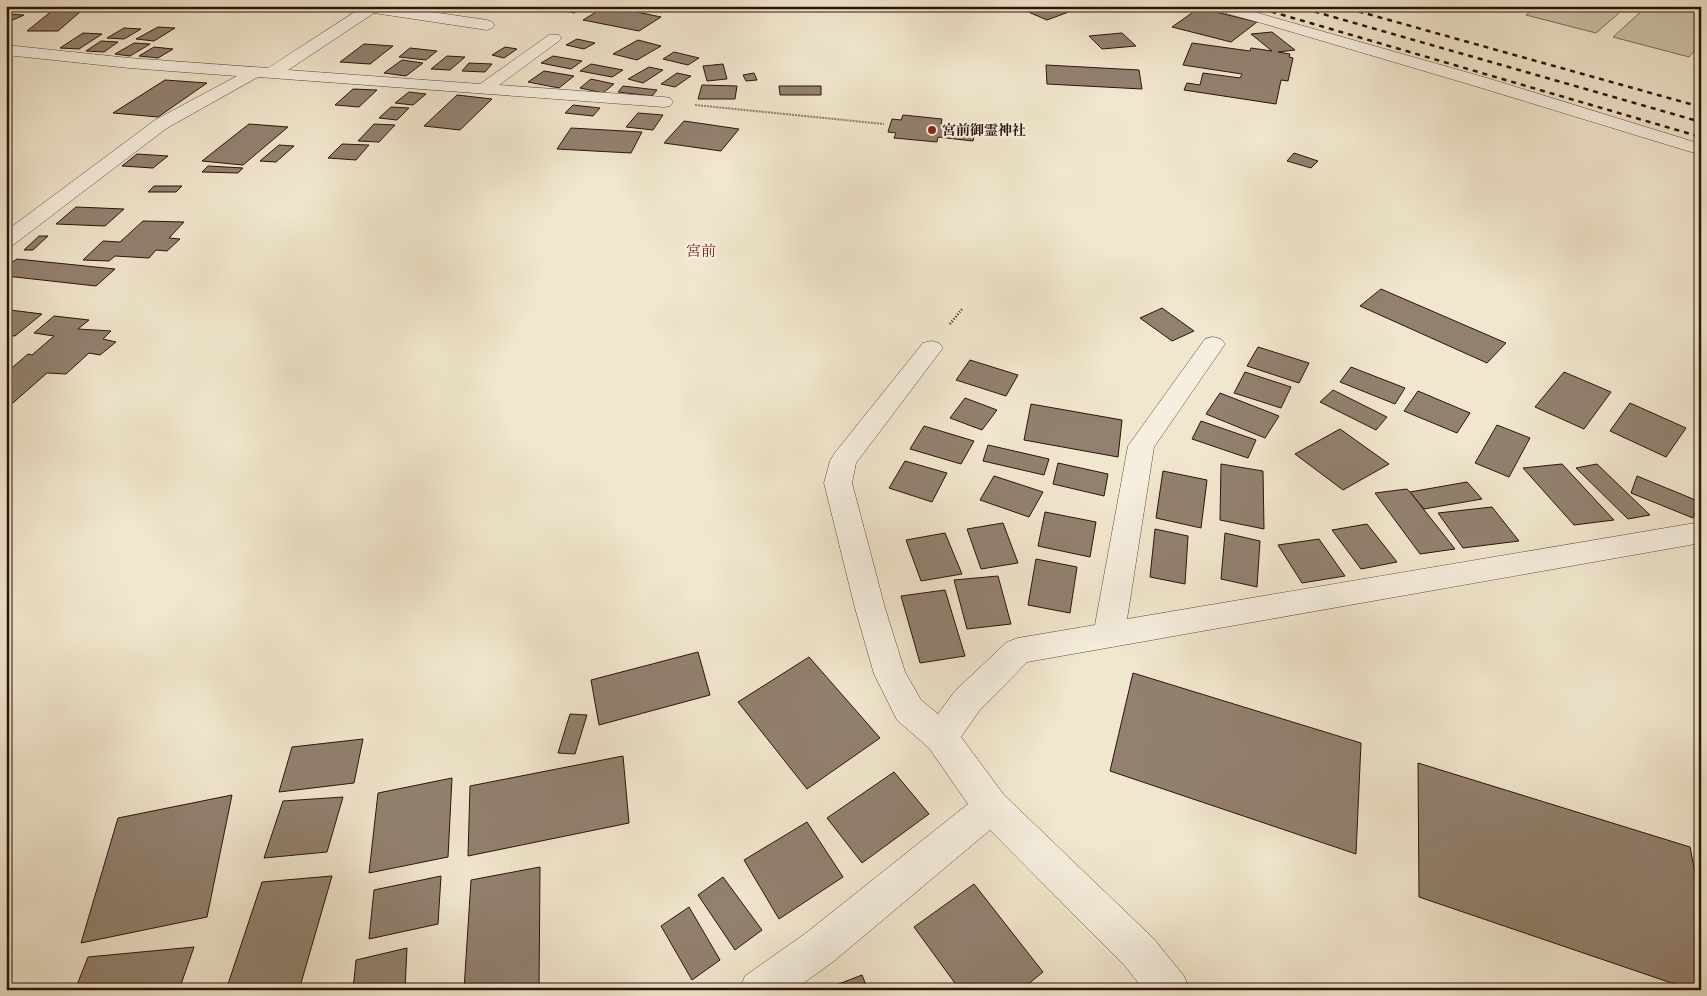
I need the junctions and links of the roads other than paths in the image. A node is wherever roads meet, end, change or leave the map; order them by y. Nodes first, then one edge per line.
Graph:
1 (1206, 6) edge
2 (373, 7) edge
3 (487, 25) dead end
4 (554, 38) dead end
5 (6, 50) edge
6 (264, 72) junction
7 (483, 89) junction
8 (664, 102) road end
9 (1701, 150) edge
10 (6, 241) edge
11 (1212, 344) dead end
12 (931, 348) dead end
13 (1701, 532) edge
14 (1109, 635) junction
15 (941, 737) junction
16 (990, 807) junction
17 (759, 990) edge
18 (1170, 990) edge

1 - 9 street
2 - 3 street
2 - 6 street
4 - 7 street
5 - 6 street
6 - 7 street
6 - 10 street
7 - 8 street
11 - 14 street
12 - 15 street
13 - 14 street
14 - 15 street
15 - 16 street
16 - 17 street
16 - 18 street

